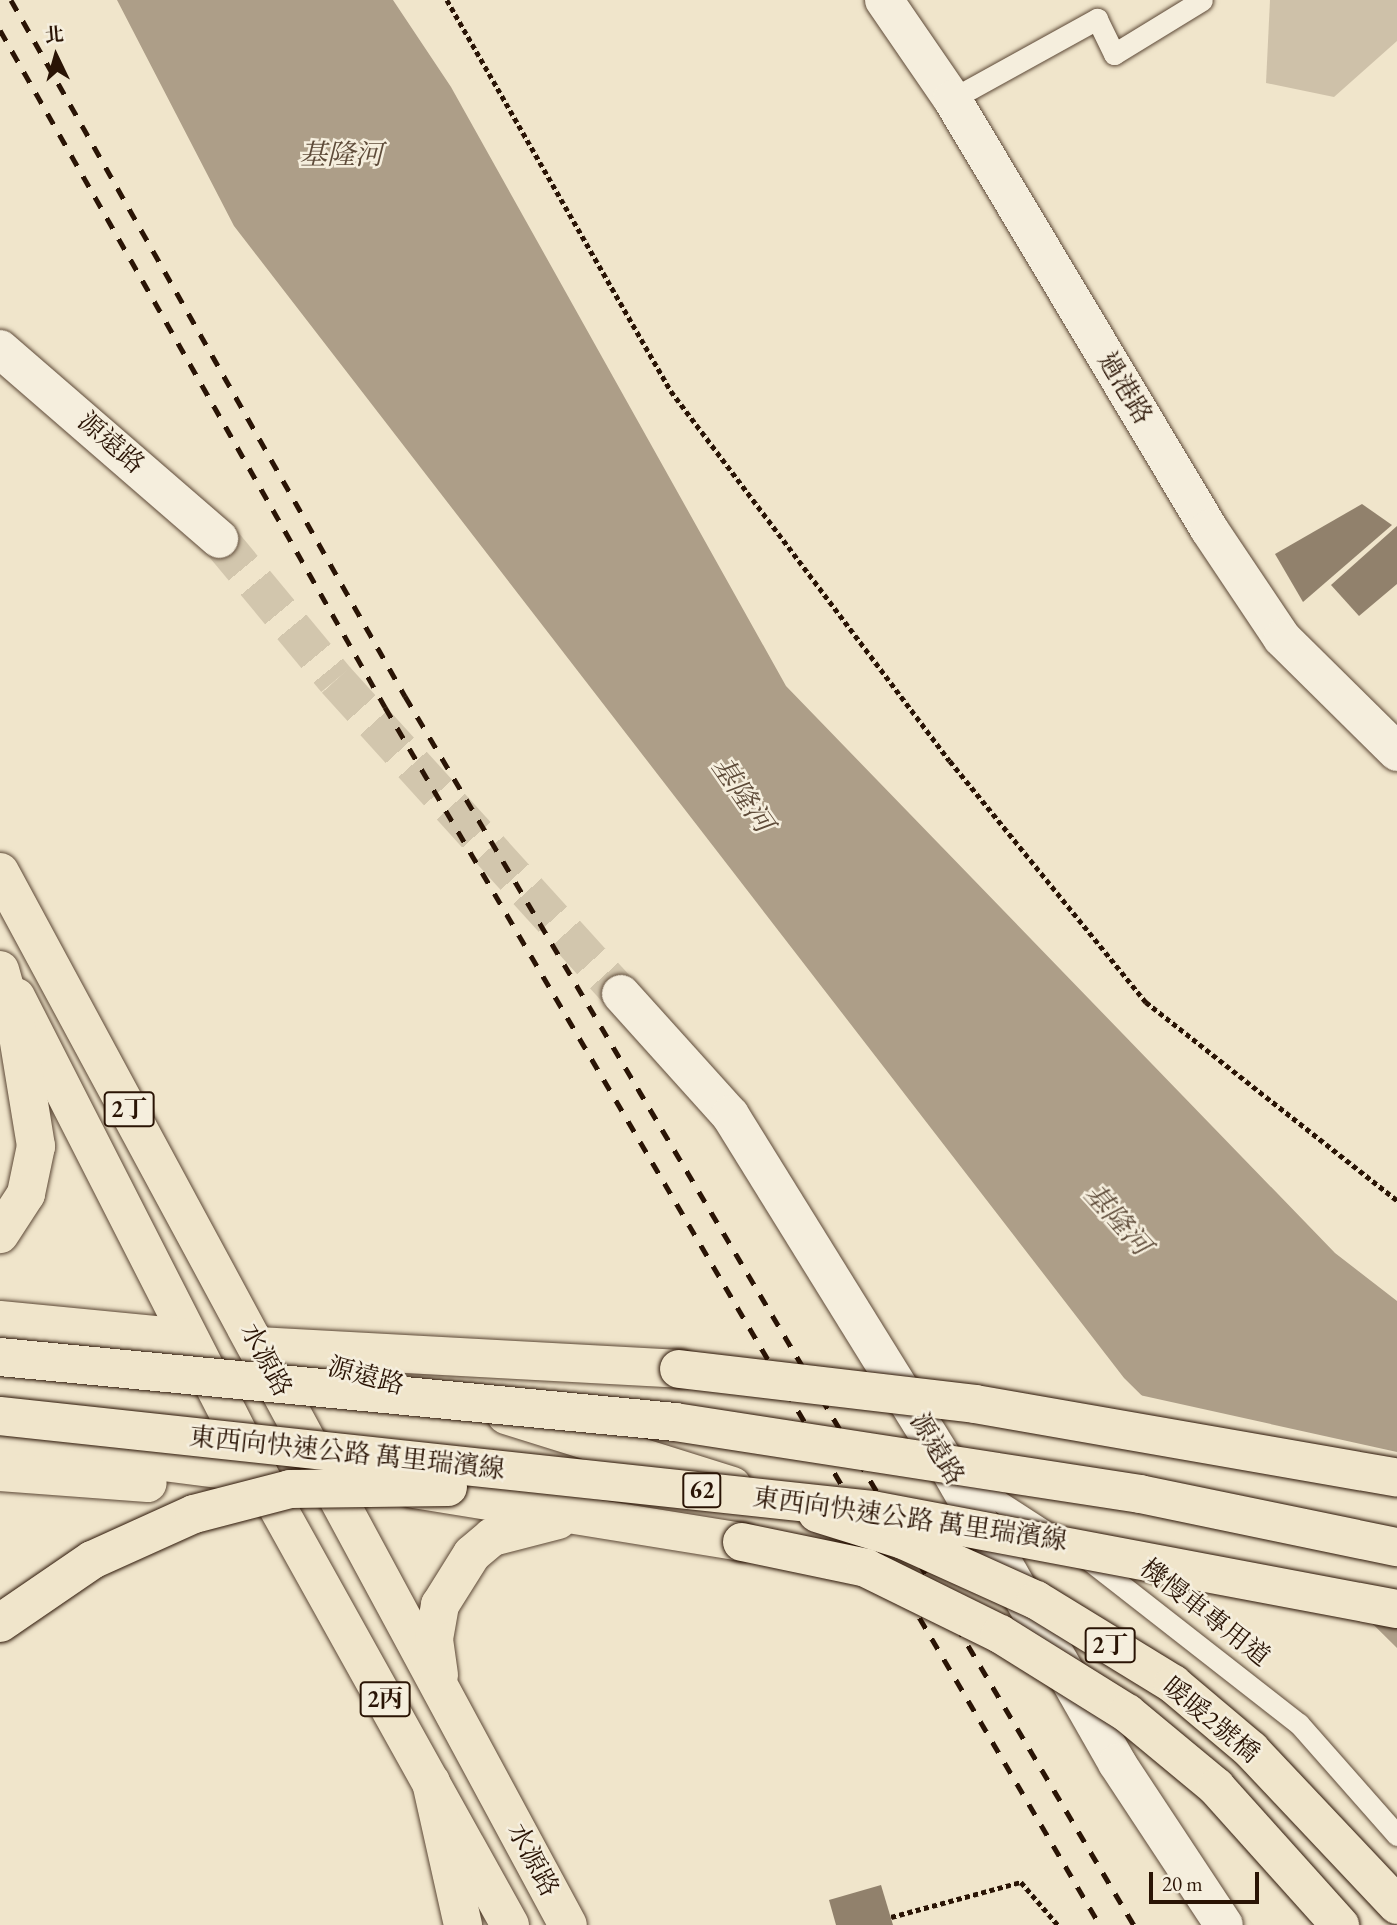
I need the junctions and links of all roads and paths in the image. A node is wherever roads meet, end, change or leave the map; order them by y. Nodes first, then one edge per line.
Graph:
1 (447, 0) edge
2 (884, 0) edge
3 (1202, 0) edge
4 (952, 99) junction
5 (0, 349) edge
6 (219, 539) tunnel mouth
7 (1397, 752) edge
8 (0, 872) edge
9 (0, 968) edge
10 (621, 994) tunnel mouth
11 (1397, 1200) edge
12 (0, 1234) edge
13 (0, 1320) edge
14 (188, 1338) junction
15 (258, 1346) junction
16 (0, 1357) edge
17 (0, 1416) edge
18 (0, 1441) edge
19 (950, 1470) junction
20 (0, 1472) edge
21 (259, 1474) junction
22 (327, 1474) junction
23 (1397, 1478) edge
24 (771, 1496) junction
25 (609, 1520) junction
26 (1397, 1547) edge
27 (1397, 1609) edge
28 (0, 1623) edge
29 (447, 1700) junction
30 (431, 1782) junction
31 (1397, 1835) edge
32 (1397, 1905) edge
33 (891, 1917) dead end
34 (463, 1925) edge
35 (510, 1925) edge
36 (568, 1925) edge
37 (1058, 1925) edge
38 (1224, 1925) edge
39 (1340, 1925) edge

1 - 11 path
2 - 4 street, 過港路
3 - 4 lane
4 - 7 street, 過港路
5 - 6 street, 源遠路
8 - 15 main road, 水源路 / 2丁
9 - 12 main road
9 - 14 main road, 水源路 / 2丁
10 - 19 street, 源遠路
13 - 14 main road
14 - 15 main road
14 - 21 main road, 水源路 / 2丁
15 - 22 main road, 水源路 / 2丁
15 - 23 main road, bridge
15 - 24 main road, 源遠路 / 2丁
16 - 26 main road, 62, bridge
17 - 24 main road, 東西向快速公路 萬里瑞濱線 / 62, bridge
18 - 21 main road
19 - 31 lane, 機慢車專用道
19 - 38 street, 源遠路
20 - 21 main road
21 - 22 main road, 2丁
21 - 30 main road, 水源路 / 2丙
22 - 25 main road, 2丁
22 - 29 main road, 水源路 / 2丙
24 - 27 main road, 東西向快速公路 萬里瑞濱線 / 62, bridge
24 - 28 main road, bridge
24 - 32 main road, 暖暖2號橋 / 2丁, bridge
25 - 29 main road
25 - 39 main road, 暖暖2號橋 / 2丁, bridge
29 - 36 main road, 水源路 / 2丙
30 - 34 main road
30 - 35 main road, 水源路 / 2丙
33 - 37 path

